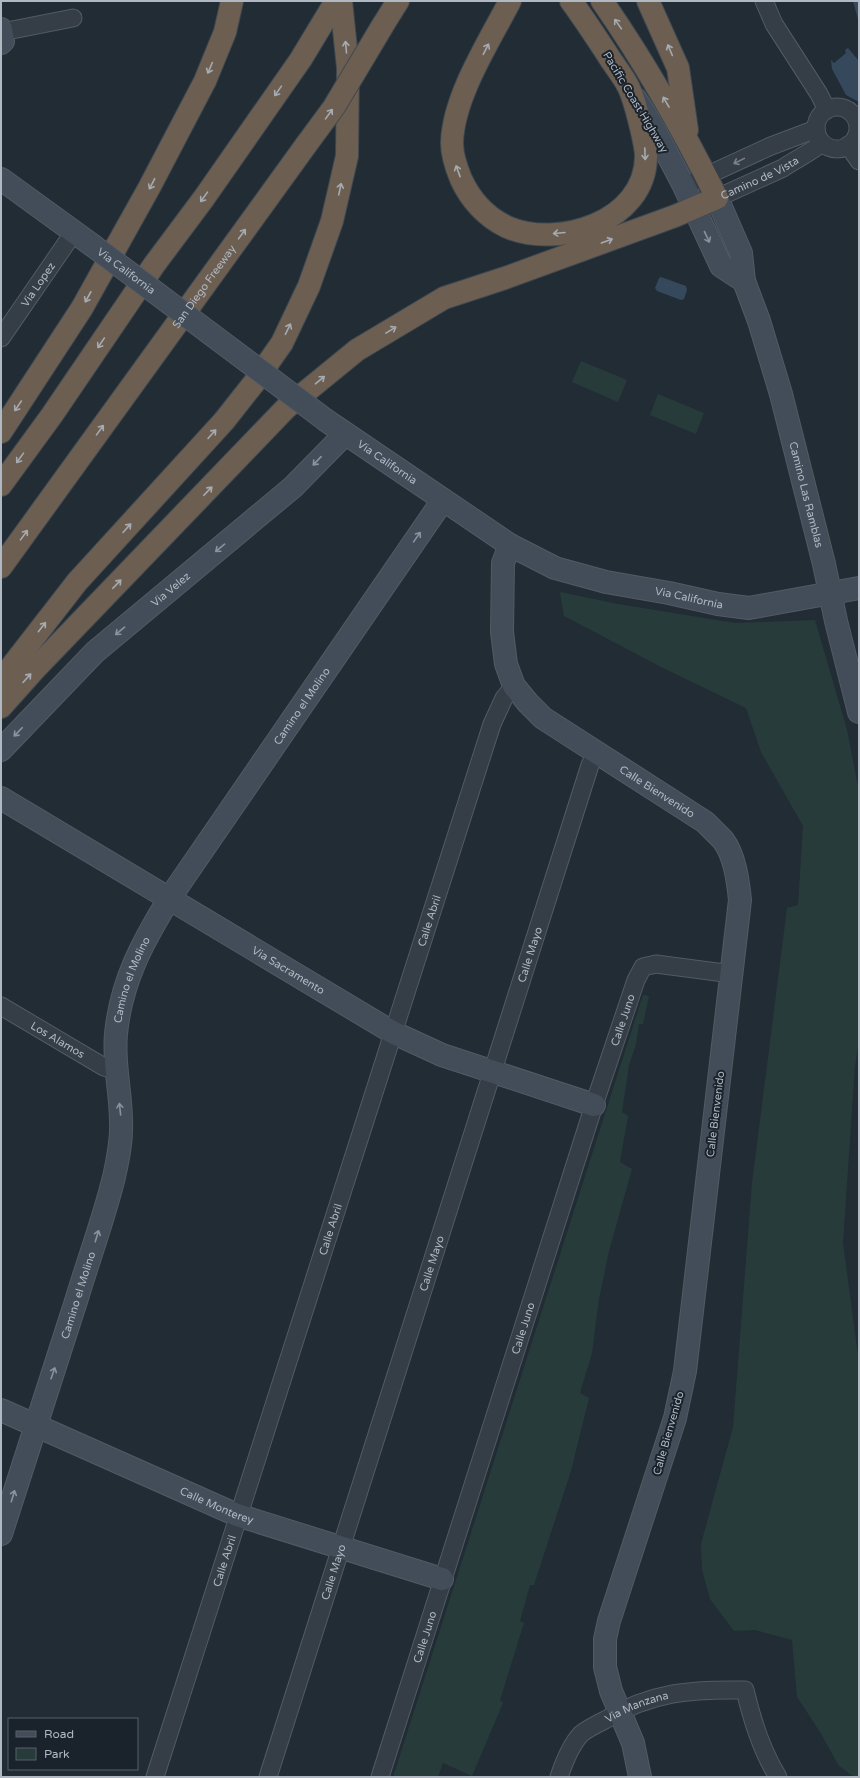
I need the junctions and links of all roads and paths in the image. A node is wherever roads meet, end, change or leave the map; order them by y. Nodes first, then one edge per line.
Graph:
1 (232, 1) edge
2 (336, 1) edge
3 (341, 1) edge
4 (398, 1) edge
5 (510, 1) edge
6 (571, 1) edge
7 (602, 1) edge
8 (648, 1) edge
9 (764, 1) edge
10 (73, 18) dead end
11 (1, 35) edge
12 (630, 89) junction
13 (827, 110) junction
14 (819, 136) junction
15 (689, 143) junction
16 (848, 145) junction
17 (859, 161) edge
18 (706, 176) junction
19 (1, 179) edge
20 (684, 186) junction
21 (717, 198) junction
22 (694, 208) junction
23 (74, 232) junction
24 (744, 281) junction
25 (1, 338) edge
26 (1, 432) edge
27 (345, 434) junction
28 (1, 484) edge
29 (443, 500) junction
30 (510, 545) junction
31 (1, 567) edge
32 (859, 588) edge
33 (831, 594) junction
34 (1, 680) edge
35 (514, 686) junction
36 (1, 706) edge
37 (859, 712) edge
38 (1, 750) edge
39 (597, 751) junction
40 (1, 798) edge
41 (169, 899) junction
42 (732, 974) junction
43 (1, 1006) edge
44 (392, 1032) junction
45 (116, 1070) junction
46 (494, 1072) junction
47 (594, 1105) junction
48 (1, 1410) edge
49 (35, 1425) junction
50 (237, 1515) junction
51 (1, 1534) edge
52 (342, 1547) junction
53 (442, 1579) junction
54 (620, 1712) junction
55 (155, 1777) edge
56 (268, 1777) edge
57 (380, 1777) edge
58 (559, 1777) edge
59 (640, 1777) edge
60 (778, 1777) edge

1 -> 26 highway
2 -> 28 highway
34 -> 3 highway
31 -> 4 highway, San Diego Freeway, bridge
12 -> 5 highway
6 - 12 highway, Pacific Coast Highway
15 -> 7 highway
15 -> 8 highway
9 - 13 street
10 - 11 street
12 - 20 street, Pacific Coast Highway
13 - 14 street, Camino de Vista
13 - 16 street
14 - 16 street
14 -> 18 street, Camino de Vista
14 - 21 street, Camino de Vista
15 - 18 highway
16 - 17 street
18 - 20 street, Camino de Vista
18 - 21 highway
19 - 23 street, Via California
20 - 22 street, Pacific Coast Highway
21 - 22 highway, Camino de Vista
21 - 24 street, Camino Las Ramblas
22 -> 24 street
36 -> 22 highway, Camino de Vista
23 - 25 street, Via Lopez
23 - 27 street, Via California, bridge
24 - 33 street, Camino Las Ramblas
27 - 29 street, Via California
27 -> 38 street, Via Velez
29 - 30 street, Via California
41 -> 29 street, Camino el Molino
30 - 33 street, Via California
30 - 35 street, Calle Bienvenido
32 - 33 street, Via California
33 - 37 street, Camino Las Ramblas
35 - 39 street, Calle Bienvenido
35 - 44 street, Calle Abril
39 - 42 street, Calle Bienvenido
39 - 46 street, Calle Mayo
40 - 41 street, Via Sacramento
41 - 44 street, Via Sacramento
41 - 45 street, Camino el Molino
42 - 47 street, Calle Juno
42 - 54 street, Calle Bienvenido
43 - 45 street, Los Alamos
44 - 46 street, Via Sacramento
44 - 50 street, Calle Abril
49 -> 45 street, Camino el Molino
46 - 47 street, Via Sacramento
46 - 52 street, Calle Mayo
47 - 53 street, Calle Juno
48 - 49 street, Calle Monterey
49 - 50 street, Calle Monterey
51 -> 49 street, Camino el Molino
50 - 52 street, Calle Monterey
50 - 55 street, Calle Abril
52 - 53 street, Calle Monterey
52 - 56 street, Calle Mayo
53 - 57 street, Calle Juno
54 - 58 street, Via Manzana
54 - 59 street, Calle Bienvenido
54 - 60 street, Via Manzana

